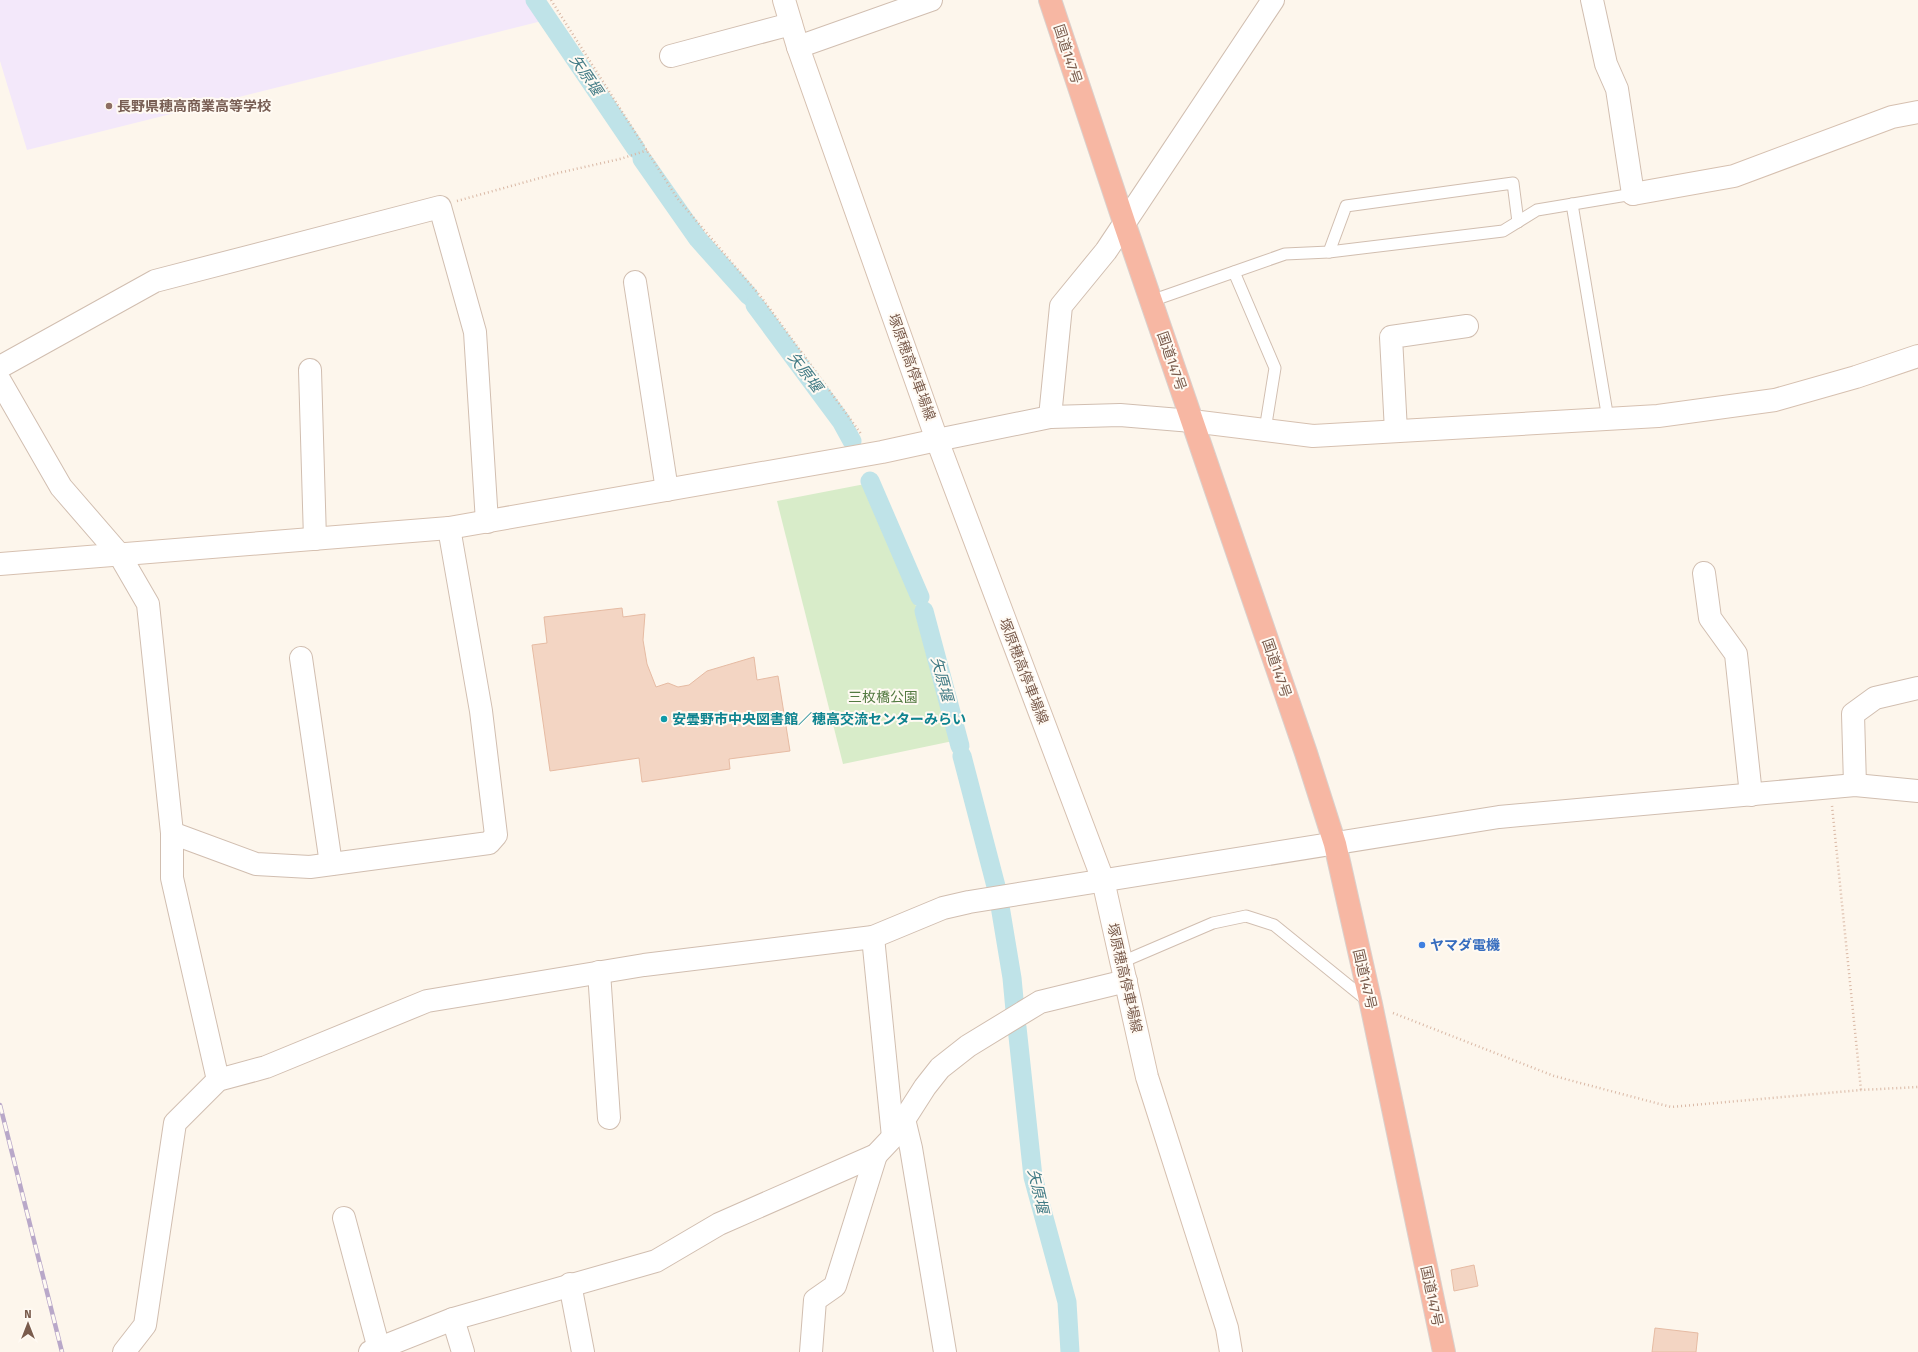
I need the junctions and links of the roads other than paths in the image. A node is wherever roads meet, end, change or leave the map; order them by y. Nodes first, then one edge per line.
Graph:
1 (784, 0) edge
2 (931, 0) edge
3 (1050, 0) edge
4 (1273, 0) edge
5 (1592, 0) edge
6 (791, 24) junction
7 (798, 47) junction
8 (671, 56) dead end
9 (1918, 112) edge
10 (1633, 194) junction
11 (1572, 204) junction
12 (1124, 222) junction
13 (1518, 222) junction
14 (1329, 252) junction
15 (1234, 272) junction
16 (635, 282) dead end
17 (1151, 301) junction
18 (1468, 326) dead end
19 (1918, 356) edge
20 (0, 367) edge
21 (310, 370) dead end
22 (0, 381) edge
23 (1050, 417) junction
24 (1608, 418) junction
25 (1192, 421) junction
26 (1265, 430) junction
27 (1396, 431) junction
28 (937, 440) junction
29 (667, 490) junction
30 (487, 522) junction
31 (449, 528) junction
32 (316, 539) junction
33 (119, 554) junction
34 (0, 564) edge
35 (1704, 573) dead end
36 (301, 658) dead end
37 (1918, 688) edge
38 (1855, 785) junction
39 (1918, 790) edge
40 (1751, 795) junction
41 (172, 833) junction
42 (1335, 844) junction
43 (331, 864) junction
44 (1103, 880) junction
45 (873, 937) junction
46 (1124, 971) junction
47 (599, 972) junction
48 (1371, 1004) junction
49 (218, 1080) junction
50 (609, 1118) dead end
51 (904, 1120) junction
52 (893, 1138) junction
53 (876, 1155) junction
54 (344, 1218) dead end
55 (570, 1284) junction
56 (454, 1319) junction
57 (375, 1350) edge
58 (124, 1352) edge
59 (463, 1352) edge
60 (583, 1352) edge
61 (812, 1352) edge
62 (945, 1352) edge
63 (1231, 1352) edge
64 (1444, 1352) edge

1 - 6 street, 塚原穂高停車場線
2 - 7 street
3 - 12 highway, 国道147号
4 - 12 street
5 - 10 street
6 - 7 street, 塚原穂高停車場線
6 - 8 street
7 - 28 street, 塚原穂高停車場線
9 - 10 street
10 - 11 lane
11 - 13 lane
11 - 24 lane
12 - 17 highway, 国道147号
12 - 23 street
13 - 14 lane
13 - 14 lane
14 - 15 lane
15 - 17 lane
15 - 26 lane
16 - 29 street
17 - 25 highway, 国道147号
18 - 27 street
19 - 24 street
20 - 30 street
21 - 32 street
22 - 33 street
23 - 25 street
23 - 28 street
24 - 27 street
25 - 26 street
25 - 42 highway, 国道147号
26 - 27 street
28 - 29 street
28 - 44 street, 塚原穂高停車場線
29 - 30 street
30 - 31 street
31 - 32 street
31 - 43 street
32 - 33 street
33 - 34 street
33 - 41 street
35 - 40 street
36 - 43 street
37 - 38 street
38 - 39 street
38 - 40 street
40 - 42 street
41 - 43 street
41 - 49 street
42 - 44 street
42 - 48 highway, 国道147号
44 - 45 street
44 - 46 street, 塚原穂高停車場線
45 - 47 street
45 - 52 street
46 - 48 lane
46 - 51 street
46 - 63 street, 塚原穂高停車場線
47 - 49 street
47 - 50 street
48 - 64 highway, 国道147号
49 - 58 street
51 - 52 street
51 - 62 street
52 - 53 street
53 - 55 street
53 - 61 street
54 - 57 street
55 - 56 street
55 - 60 street
56 - 57 street
56 - 59 street

